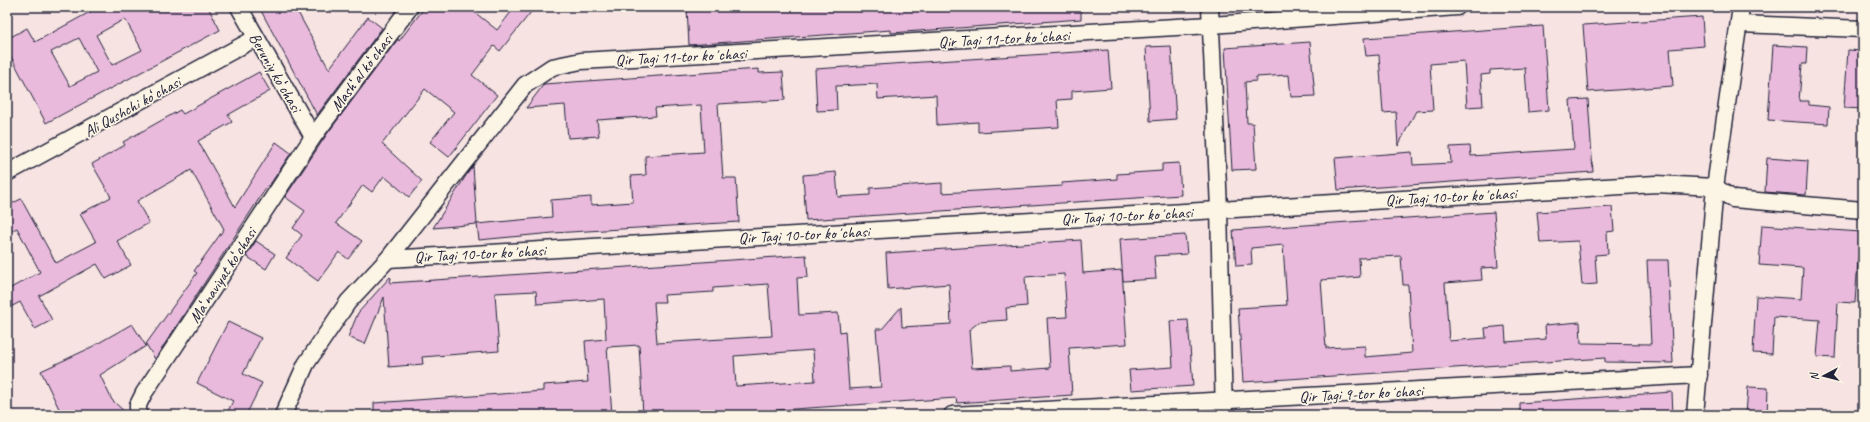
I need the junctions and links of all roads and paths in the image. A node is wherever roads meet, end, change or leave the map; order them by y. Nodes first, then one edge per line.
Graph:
1 (239, 7) edge
2 (410, 7) edge
3 (1210, 7) edge
4 (1457, 7) edge
5 (1741, 7) edge
6 (1739, 24) junction
7 (1211, 25) junction
8 (1863, 29) edge
9 (256, 38) junction
10 (313, 137) junction
11 (7, 173) edge
12 (1715, 187) junction
13 (1220, 209) junction
14 (1863, 210) edge
15 (388, 259) junction
16 (1699, 374) junction
17 (1224, 408) edge
18 (138, 415) edge
19 (283, 415) edge
20 (952, 415) edge
21 (1695, 415) edge

1 - 9 street, Beruniy koʻchasi
2 - 10 street, Mashʻal koʻchasi
3 - 7 street
4 - 7 street, Qir Tagi 11-tor koʼchasi
5 - 6 street
6 - 8 street
6 - 12 street
7 - 13 street
7 - 15 street, Qir Tagi 11-tor koʼchasi
9 - 10 street, Beruniy koʻchasi
9 - 11 street, Ali Qushchi koʻchasi
10 - 18 street, Maʻnaviyat koʻchasi
12 - 13 street, Qir Tagi 10-tor koʼchasi
12 - 14 street
12 - 16 street
13 - 15 street, Qir Tagi 10-tor koʼchasi
13 - 17 street
15 - 19 street
16 - 17 street, Qir Tagi 9-tor koʼchasi
16 - 21 street
17 - 20 street, Qir Tagi 9-tor koʼchasi

